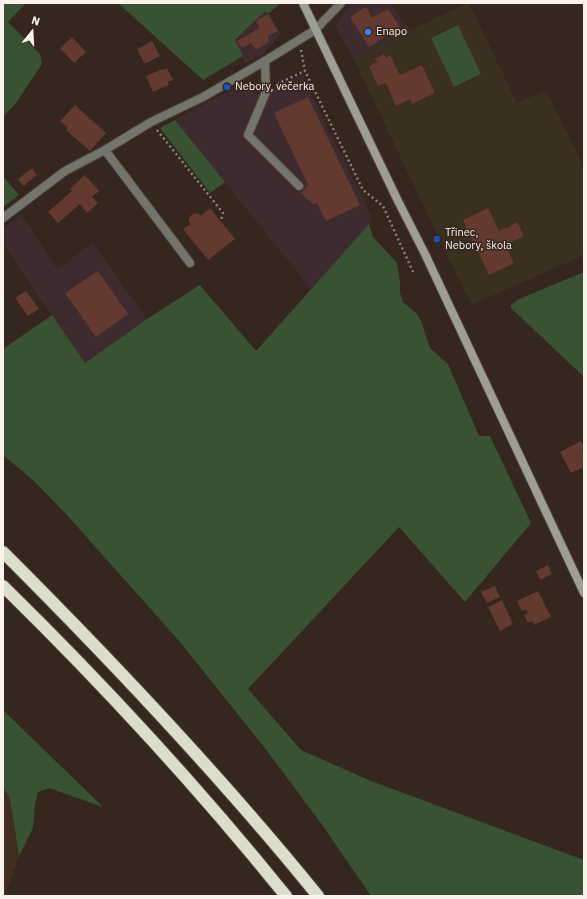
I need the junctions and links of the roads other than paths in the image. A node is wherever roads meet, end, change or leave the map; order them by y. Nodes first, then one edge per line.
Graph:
1 (303, 3) edge
2 (341, 3) edge
3 (315, 30) junction
4 (265, 61) junction
5 (105, 150) junction
6 (299, 186) dead end
7 (3, 218) edge
8 (190, 263) dead end
9 (3, 552) edge
10 (3, 586) edge
11 (584, 593) edge
12 (286, 896) edge
13 (318, 896) edge

1 - 3 main road
2 - 3 street
3 - 4 street
3 - 11 main road
4 - 5 street
4 - 6 street
5 - 7 street
5 - 8 street
9 - 13 highway
10 - 12 highway

